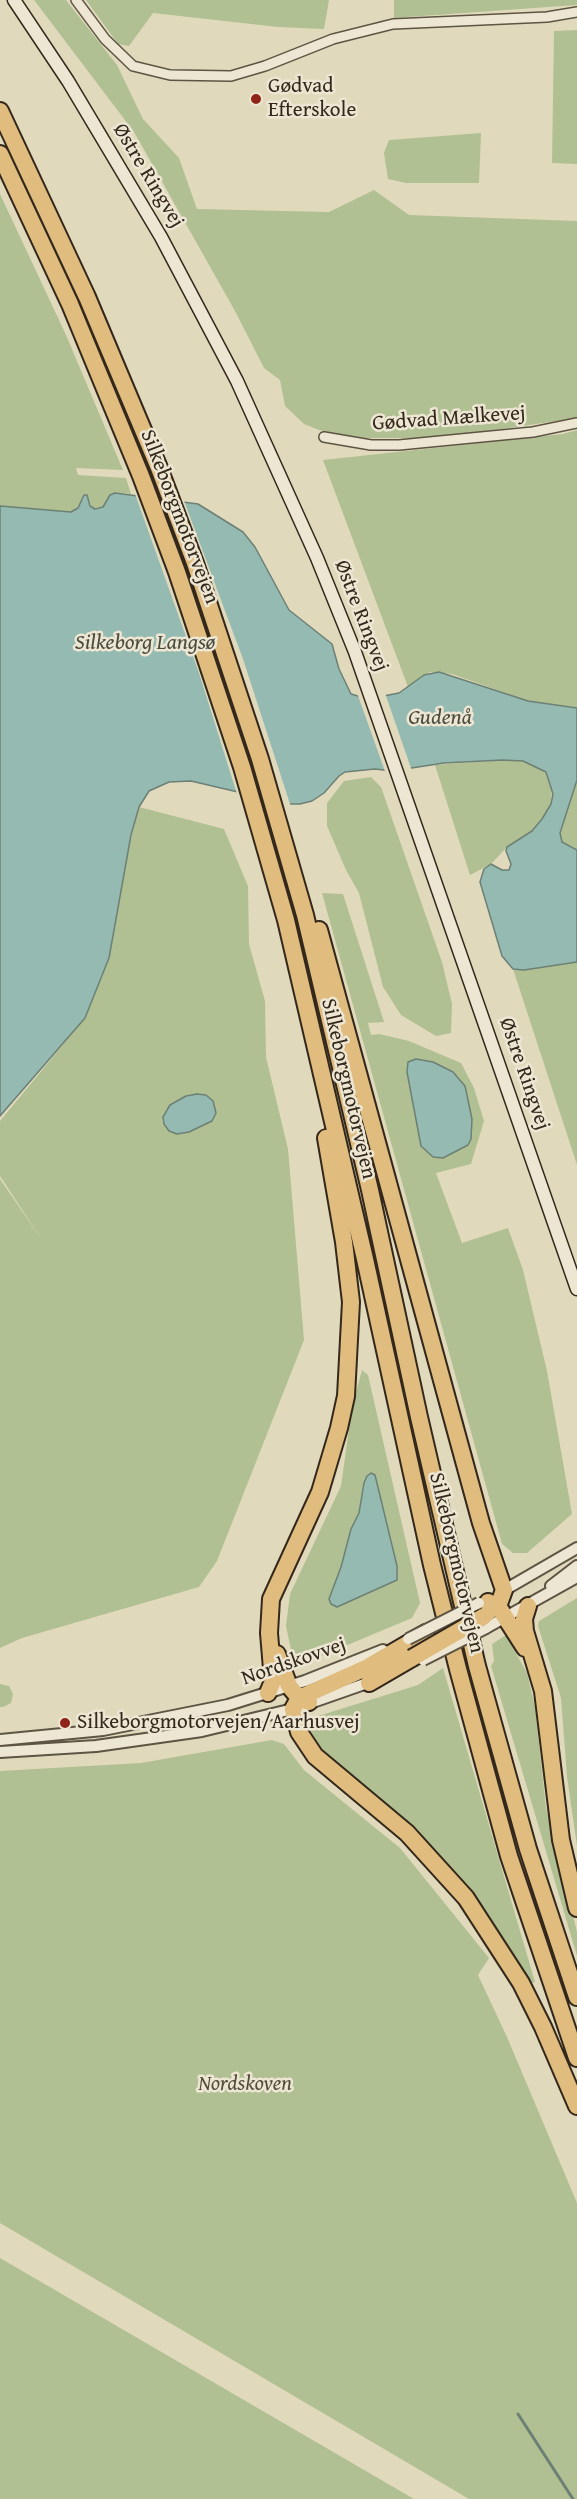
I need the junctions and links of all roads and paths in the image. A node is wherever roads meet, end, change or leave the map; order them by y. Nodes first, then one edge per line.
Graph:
1 (14, 0) edge
2 (76, 0) edge
3 (577, 12) edge
4 (0, 111) edge
5 (0, 154) edge
6 (577, 423) edge
7 (324, 437) dead end
8 (310, 914) junction
9 (295, 963) junction
10 (577, 1289) edge
11 (577, 1548) edge
12 (577, 1566) edge
13 (577, 1577) edge
14 (528, 1606) junction
15 (491, 1609) junction
16 (444, 1621) joint
17 (269, 1634) junction
18 (411, 1651) junction
19 (535, 1664) junction
20 (369, 1683) joint
21 (268, 1693) junction
22 (299, 1699) junction
23 (0, 1740) edge
24 (0, 1752) edge
25 (577, 1908) edge
26 (577, 1997) edge
27 (577, 2058) edge
28 (577, 2106) edge

1 - 10 main road, Østre Ringvej
2 - 3 street
4 - 8 highway, Silkeborgmotorvejen
5 - 9 highway, Silkeborgmotorvejen
6 - 7 street, Gødvad Mælkevej
8 - 15 highway
8 - 26 highway, Silkeborgmotorvejen
9 - 17 highway
9 - 27 highway, Silkeborgmotorvejen
11 - 15 street
12 - 14 street
13 - 14 street
14 - 15 street
14 - 19 highway
15 - 16 street, bridge
15 - 18 highway, bridge
15 - 19 highway
16 - 18 highway, bridge
17 - 21 highway
17 - 22 highway
18 - 20 highway
18 - 22 highway
19 - 25 highway
20 - 22 street, Nordskovvej
21 - 22 street, Nordskovvej
21 - 23 street, Nordskovvej
22 - 24 street, Nordskovvej
22 - 28 highway

